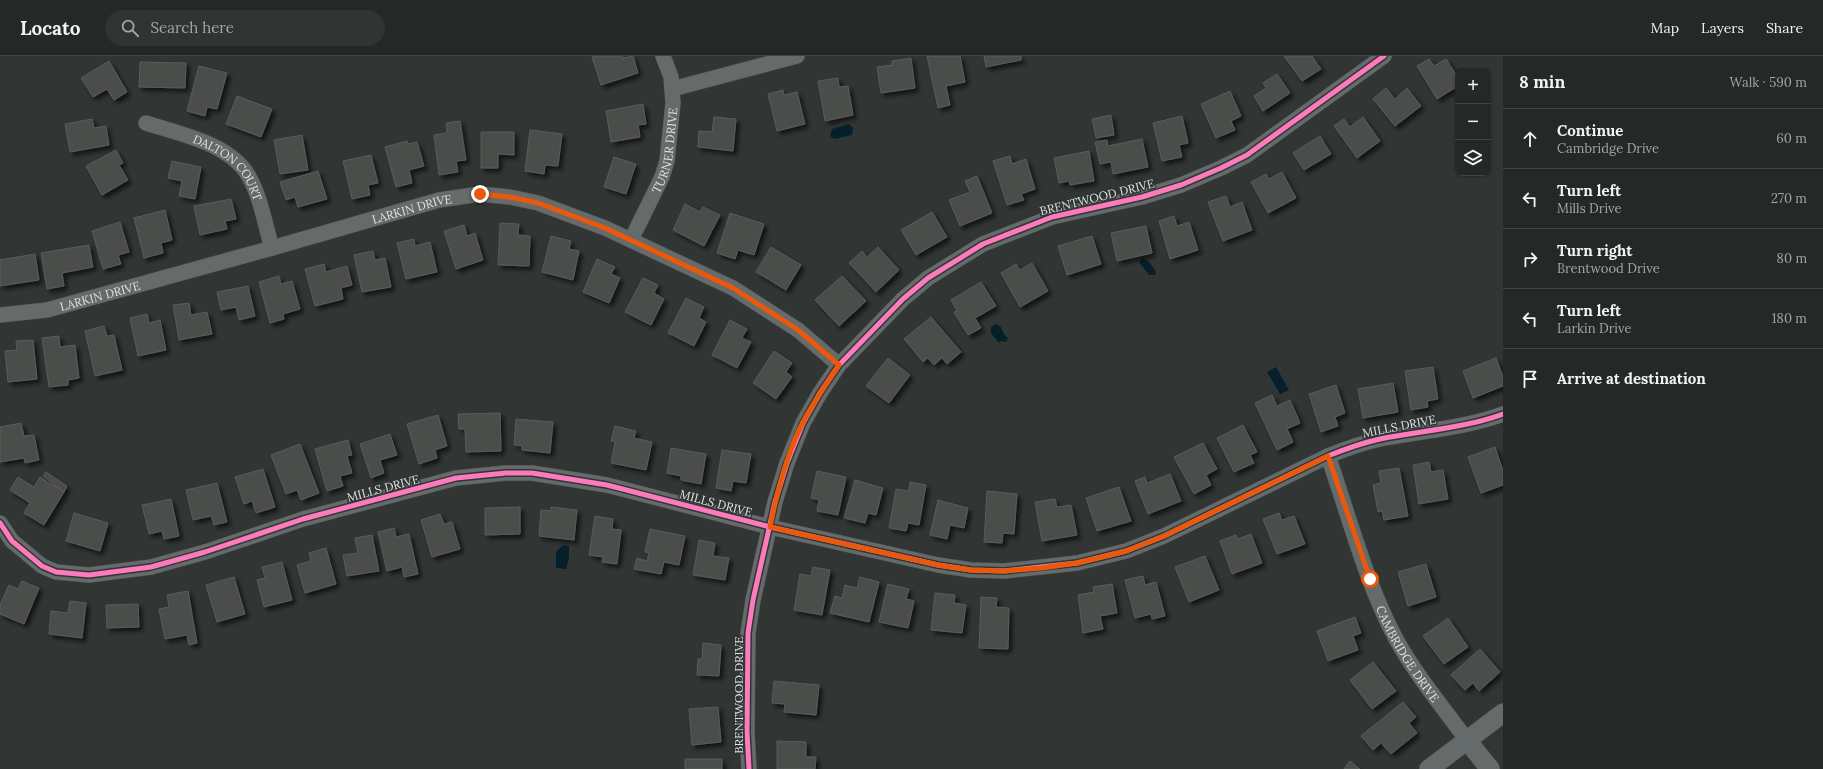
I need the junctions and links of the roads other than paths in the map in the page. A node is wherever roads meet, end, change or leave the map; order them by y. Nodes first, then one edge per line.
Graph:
1 (663, 56) edge
2 (797, 56) edge
3 (1384, 56) edge
4 (672, 89) junction
5 (146, 123) dead end
6 (631, 240) junction
7 (272, 248) junction
8 (0, 316) edge
9 (839, 365) junction
10 (1503, 414) edge
11 (1328, 456) junction
12 (0, 523) edge
13 (770, 527) junction
14 (1503, 713) edge
15 (1466, 739) junction
16 (748, 769) edge
17 (1428, 769) edge
18 (1490, 769) edge

1 - 4 street, TURNER DRIVE
2 - 4 street
3 - 9 street, BRENTWOOD DRIVE
4 - 6 street, TURNER DRIVE
5 - 7 street, DALTON COURT
6 - 7 street, LARKIN DRIVE
6 - 9 street, LARKIN DRIVE
7 - 8 street, LARKIN DRIVE
9 - 13 street, BRENTWOOD DRIVE
10 - 11 street, MILLS DRIVE
11 - 13 street, MILLS DRIVE
11 - 15 street, CAMBRIDGE DRIVE
12 - 13 street, MILLS DRIVE
13 - 16 street, BRENTWOOD DRIVE
14 - 15 street
15 - 17 street
15 - 18 street, CAMBRIDGE DRIVE

